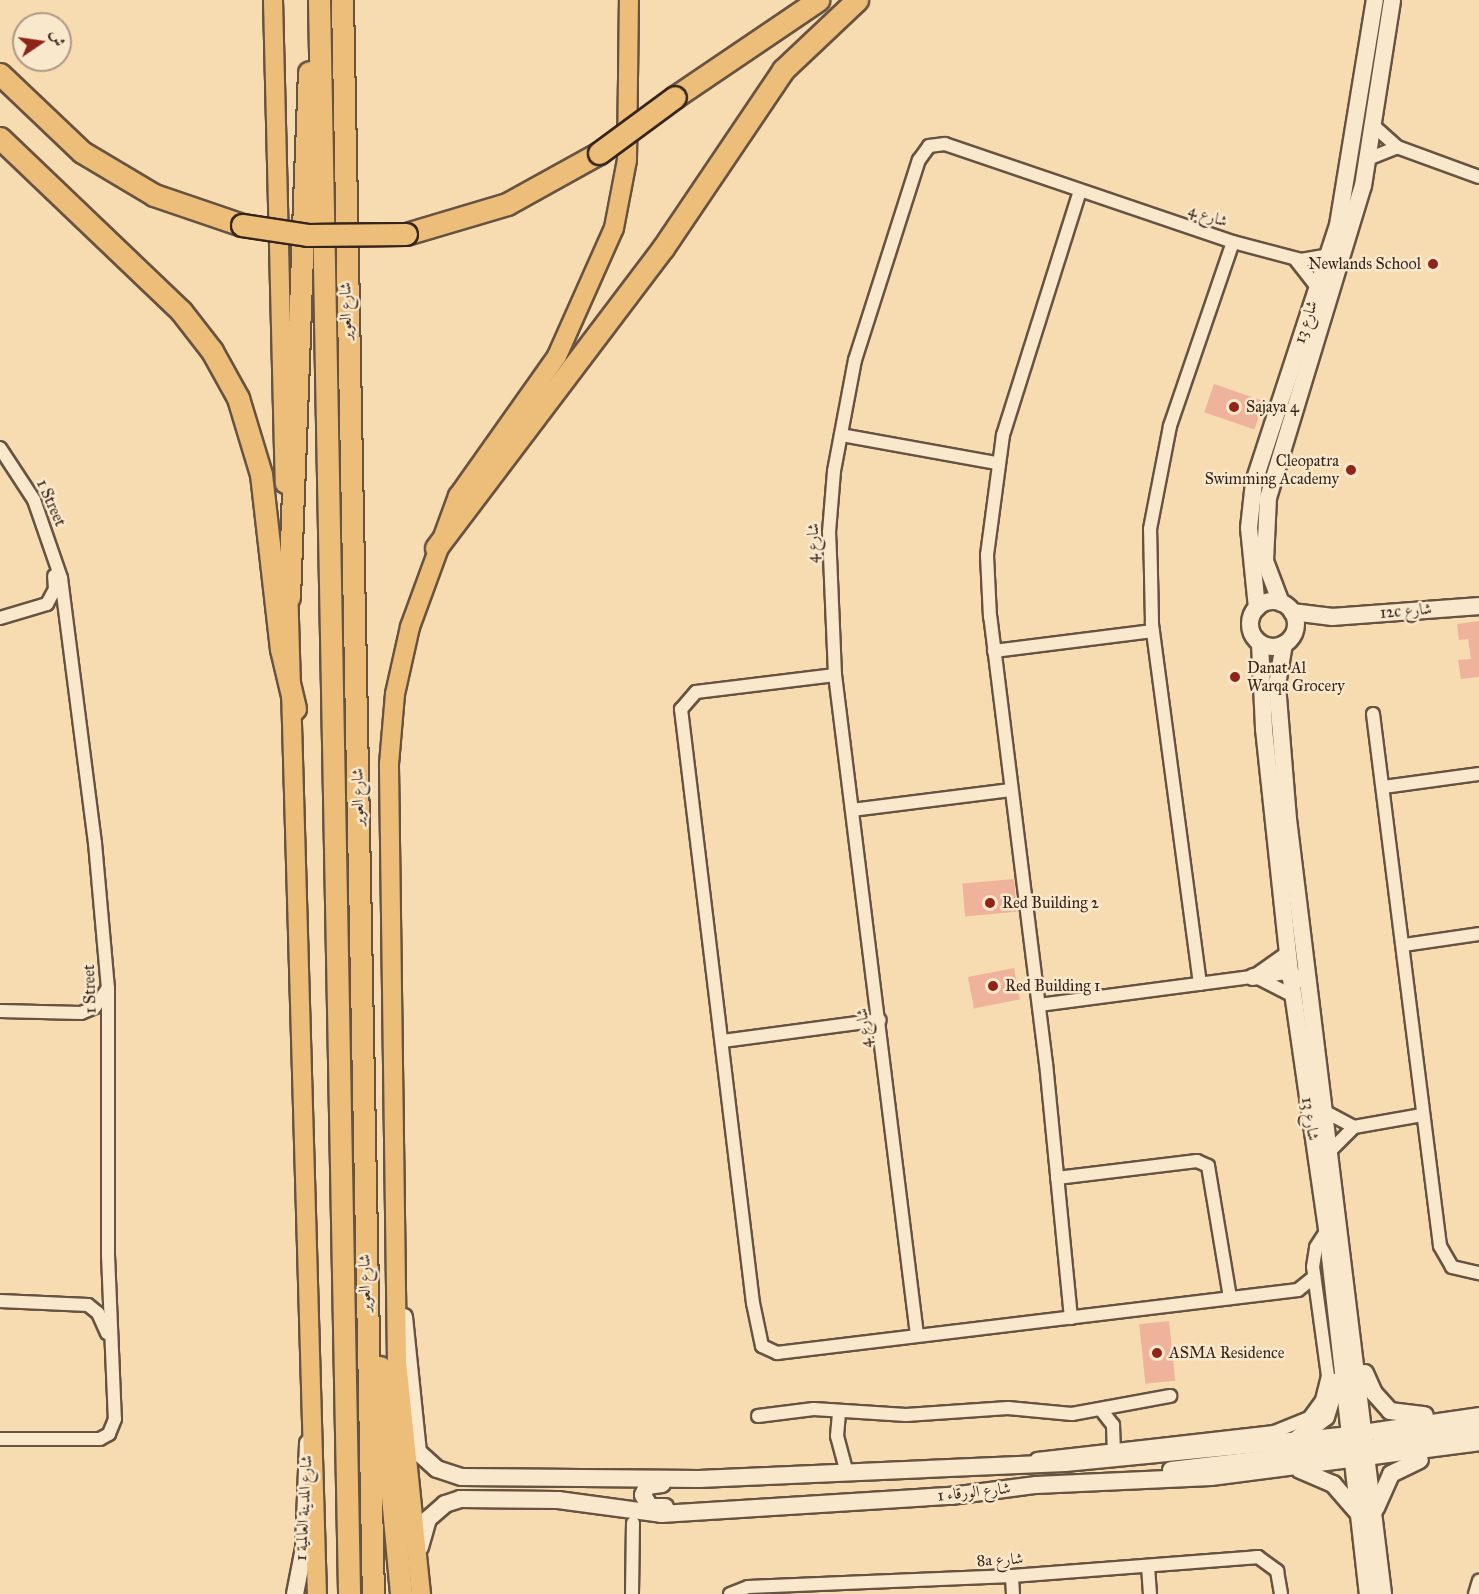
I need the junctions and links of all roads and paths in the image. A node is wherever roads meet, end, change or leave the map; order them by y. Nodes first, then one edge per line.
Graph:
1 (273, 0) edge
2 (314, 0) edge
3 (319, 0) edge
4 (342, 0) edge
5 (629, 0) edge
6 (818, 0) edge
7 (857, 0) edge
8 (1375, 0) edge
9 (1392, 0) edge
10 (0, 74) edge
11 (1375, 127) junction
12 (0, 138) edge
13 (1397, 147) junction
14 (1368, 159) junction
15 (1479, 177) edge
16 (1080, 191) junction
17 (1233, 242) junction
18 (1329, 255) junction
19 (1294, 258) junction
20 (1317, 287) junction
21 (841, 435) junction
22 (0, 448) edge
23 (997, 463) junction
24 (50, 543) junction
25 (436, 548) junction
26 (289, 597) junction
27 (1479, 606) edge
28 (1286, 607) junction
29 (1257, 608) junction
30 (1333, 617) junction
31 (0, 618) edge
32 (1153, 631) junction
33 (1289, 638) junction
34 (1260, 643) junction
35 (994, 651) junction
36 (836, 675) junction
37 (295, 708) junction
38 (1373, 714) dead end
39 (1479, 774) edge
40 (1384, 787) junction
41 (1011, 790) junction
42 (852, 810) junction
43 (1479, 934) edge
44 (1404, 945) junction
45 (1288, 952) junction
46 (1290, 972) junction
47 (1254, 977) junction
48 (1200, 984) junction
49 (108, 988) junction
50 (1293, 996) junction
51 (1039, 1005) junction
52 (0, 1011) edge
53 (879, 1020) junction
54 (723, 1041) junction
55 (1317, 1049) junction
56 (1324, 1110) junction
57 (1422, 1115) junction
58 (1354, 1127) junction
59 (1331, 1150) junction
60 (1057, 1178) junction
61 (1328, 1230) junction
62 (399, 1263) junction
63 (1479, 1273) edge
64 (1314, 1276) junction
65 (1298, 1290) junction
66 (365, 1297) junction
67 (1230, 1298) junction
68 (0, 1301) edge
69 (1319, 1306) junction
70 (1071, 1318) junction
71 (917, 1335) junction
72 (110, 1343) junction
73 (1357, 1351) junction
74 (1340, 1355) junction
75 (1170, 1396) dead end
76 (1102, 1411) junction
77 (839, 1413) junction
78 (758, 1416) dead end
79 (1479, 1416) edge
80 (1451, 1420) junction
81 (313, 1422) junction
82 (1479, 1428) edge
83 (0, 1438) edge
84 (1292, 1441) junction
85 (1479, 1442) edge
86 (1367, 1446) junction
87 (1350, 1448) junction
88 (1114, 1449) junction
89 (1434, 1450) junction
90 (1025, 1464) junction
91 (1296, 1469) junction
92 (847, 1473) junction
93 (699, 1479) junction
94 (1129, 1480) junction
95 (686, 1512) junction
96 (1367, 1517) junction
97 (633, 1523) dead end
98 (1148, 1566) junction
99 (419, 1572) junction
100 (1012, 1576) junction
101 (1479, 1581) edge
102 (875, 1589) edge
103 (295, 1594) edge
104 (317, 1594) edge
105 (349, 1594) edge
106 (373, 1594) edge
107 (400, 1594) edge
108 (421, 1594) edge
109 (633, 1594) edge
110 (730, 1594) edge
111 (1013, 1594) edge
112 (1150, 1594) edge
113 (1281, 1594) edge
114 (1368, 1594) edge
115 (1383, 1594) edge
116 (1475, 1594) edge

1 - 26 main road
2 - 26 highway
3 - 105 highway, شارع العوير
4 - 66 highway, شارع العوير
5 - 25 main road
6 - 10 highway, bridge
7 - 25 highway
8 - 18 street, شارع 13
9 - 11 street, شارع 13
11 - 13 street
11 - 14 street, شارع 13
12 - 37 highway
13 - 14 street
13 - 15 street
14 - 28 street, شارع 13
16 - 17 street, شارع 4
16 - 21 street, شارع 4
16 - 23 street
17 - 19 street, شارع 4
17 - 32 street
18 - 19 street, شارع 4
18 - 20 street, شارع 13
19 - 20 street
20 - 29 street, شارع 13
21 - 23 street
21 - 36 street, شارع 4
22 - 24 street, 1 Street
23 - 35 street
24 - 31 street
24 - 49 street, 1 Street
25 - 62 main road
26 - 37 main road
27 - 30 street, 12c شارع
28 - 29 street, 12c شارع
28 - 30 street, 12c شارع
28 - 33 street, شارع 13
29 - 34 street, شارع 13
30 - 33 street, 12c شارع
32 - 35 street
32 - 48 street
33 - 34 street
33 - 55 street, شارع 13
34 - 45 street, شارع 13
35 - 41 street
36 - 42 street, شارع 4
36 - 54 street
37 - 81 main road
38 - 40 street
39 - 40 street
40 - 44 street
41 - 42 street
41 - 51 street
42 - 53 street, شارع 4
43 - 44 street
44 - 57 street
45 - 46 street, شارع 13
45 - 47 street
46 - 47 street
46 - 50 street, شارع 13
46 - 55 street
47 - 48 street
47 - 50 street
48 - 51 street
49 - 52 street
49 - 72 street, 1 Street
50 - 61 street, شارع 13
51 - 60 street
53 - 54 street
53 - 71 street, شارع 4
54 - 71 street
55 - 56 street, شارع 13
56 - 58 street
56 - 59 street, شارع 13
57 - 58 street
57 - 63 street
58 - 59 street
59 - 73 street, شارع 13
60 - 67 street
60 - 70 street
61 - 64 street
61 - 74 street, شارع 13
62 - 93 street, شارع الورقاء 1
62 - 99 main road
64 - 65 street
64 - 69 street
65 - 67 street
65 - 69 street
66 - 106 highway, شارع العوير
66 - 107 highway
67 - 70 street
68 - 72 street
69 - 88 street
70 - 71 street
72 - 83 street, 1 Street
73 - 80 street
73 - 86 street, شارع 13
74 - 84 street
74 - 87 street, شارع 13
75 - 76 street
76 - 77 street
76 - 88 street
77 - 78 street
77 - 92 street
79 - 80 street, شارع الورقاء 1
80 - 86 street, شارع الورقاء 1
81 - 103 street, شارع المدينة العالمية 1
81 - 104 main road
82 - 86 street
84 - 87 street, شارع الورقاء 1
84 - 90 street, شارع الورقاء 1
85 - 89 street, شارع الورقاء 1
86 - 87 street, شارع الورقاء 1
86 - 87 street
86 - 89 street, شارع الورقاء 1
86 - 96 street, شارع 13
87 - 91 street, شارع الورقاء 1
87 - 94 street
87 - 96 street, شارع 13
88 - 90 street
89 - 96 street
90 - 92 street, شارع الورقاء 1
91 - 94 street, شارع الورقاء 1
91 - 96 street
92 - 93 street, شارع الورقاء 1
93 - 95 street
94 - 95 street, شارع الورقاء 1
95 - 99 street, شارع الورقاء 1
96 - 114 street, شارع 13
96 - 115 street, شارع 13
97 - 109 street
98 - 100 street, 8a شارع
98 - 112 street
98 - 113 street, 8a شارع
99 - 108 main road
100 - 102 street, 8a شارع
100 - 111 street
101 - 116 street
102 - 110 street, 8a شارع

